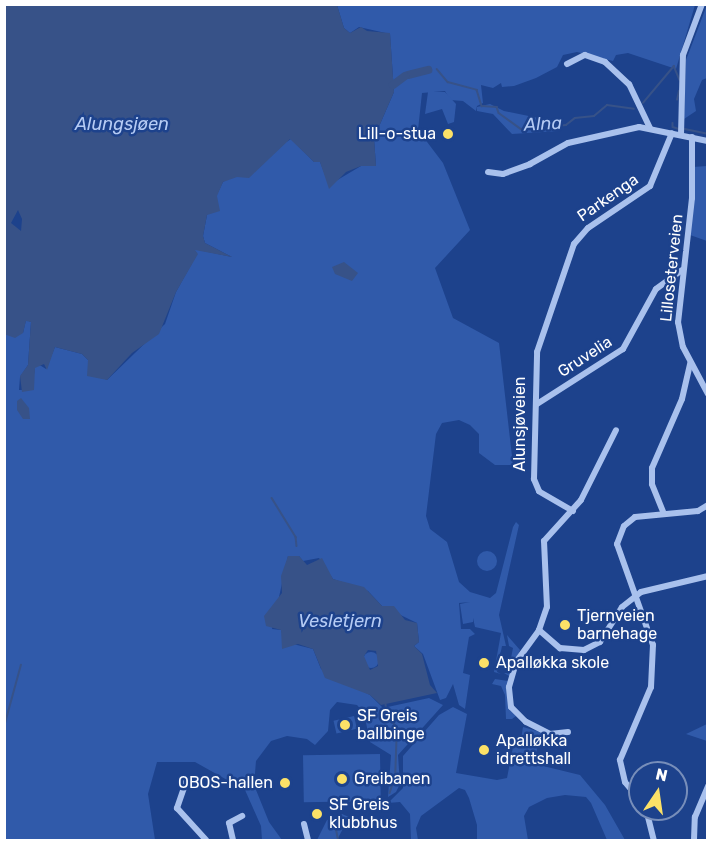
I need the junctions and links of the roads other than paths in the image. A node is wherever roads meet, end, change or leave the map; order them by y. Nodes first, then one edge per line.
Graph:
1 (702, 4) edge
2 (567, 64) dead end
3 (650, 128) junction
4 (672, 133) junction
5 (681, 135) junction
6 (692, 137) junction
7 (708, 141) edge
8 (488, 172) dead end
9 (682, 270) junction
10 (537, 352) joint
11 (690, 362) junction
12 (708, 394) edge
13 (537, 404) junction
14 (616, 430) dead end
15 (708, 505) edge
16 (573, 511) junction
17 (664, 514) junction
18 (708, 576) edge
19 (636, 595) junction
20 (539, 630) junction
21 (568, 732) dead end
22 (187, 779) dead end
23 (628, 786) edge
24 (708, 786) edge
25 (242, 816) dead end
26 (649, 821) edge
27 (304, 824) dead end
28 (206, 840) edge
29 (233, 840) edge
30 (308, 840) edge
31 (654, 840) edge
32 (694, 840) edge

1 - 5 street
2 - 3 street
3 - 4 street
3 - 8 street
4 - 5 street
4 - 10 street, Parkenga
5 - 6 street
6 - 7 street
6 - 9 street, Lilloseterveien
9 - 11 street, Lilloseterveien
9 - 13 street, Gruvelia
10 - 13 street, Alunsjøveien
11 - 12 street, Lilloseterveien
11 - 17 street
13 - 16 street, Alunsjøveien
14 - 16 street
15 - 17 street
16 - 20 street
17 - 19 street
18 - 19 street
19 - 20 street
19 - 23 street
20 - 21 street
22 - 28 street
24 - 32 street
25 - 29 street
26 - 31 street
27 - 30 street

